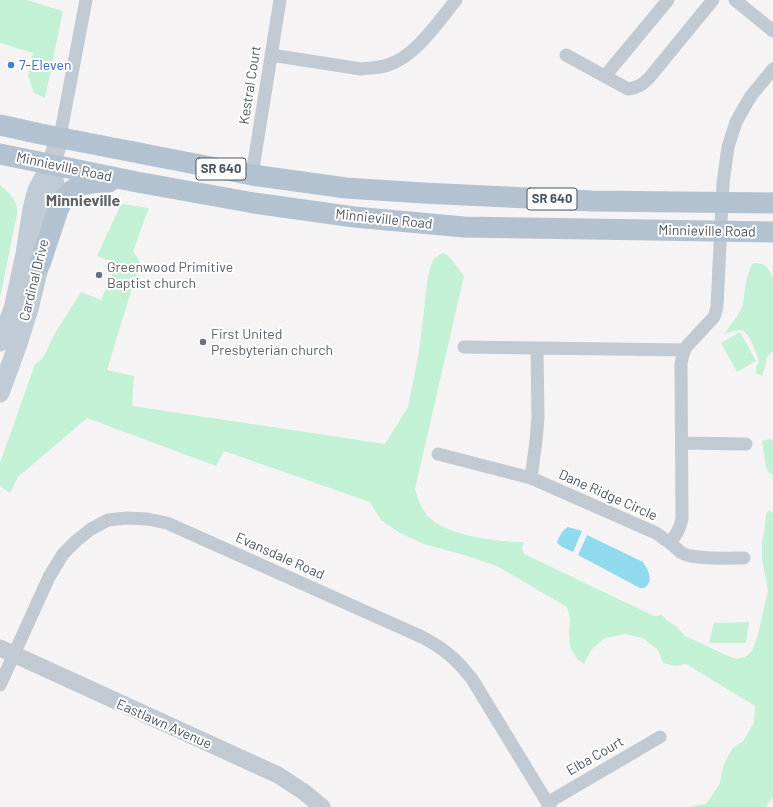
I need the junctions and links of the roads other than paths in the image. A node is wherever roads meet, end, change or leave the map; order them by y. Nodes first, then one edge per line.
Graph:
1 (86, 0) edge
2 (280, 0) edge
3 (456, 0) edge
4 (668, 0) edge
5 (713, 0) edge
6 (735, 0) edge
7 (773, 31) edge
8 (271, 55) junction
9 (566, 55) dead end
10 (773, 69) edge
11 (605, 76) junction
12 (0, 125) edge
13 (60, 138) junction
14 (0, 154) edge
15 (51, 164) junction
16 (252, 175) junction
17 (137, 182) junction
18 (722, 202) junction
19 (773, 202) edge
20 (721, 231) junction
21 (773, 232) edge
22 (40, 264) junction
23 (0, 342) edge
24 (464, 347) dead end
25 (537, 348) junction
26 (684, 350) junction
27 (0, 393) edge
28 (682, 443) junction
29 (746, 444) dead end
30 (438, 454) dead end
31 (531, 478) junction
32 (670, 543) junction
33 (744, 558) dead end
34 (7, 652) edge
35 (0, 685) edge
36 (660, 737) dead end
37 (548, 805) edge
38 (322, 807) edge

1 - 13 street
2 - 8 street, Kestral Court
3 - 8 street
4 - 11 street
5 - 11 street
6 - 7 street
8 - 16 street, Kestral Court
9 - 11 street
10 - 18 street
12 - 13 main road, Minnieville Road / SR 640
13 - 15 main road, Cardinal Drive
13 - 16 main road, Minnieville Road / SR 640
14 - 15 main road, Minnieville Road / SR 640
15 - 17 main road, Minnieville Road / SR 640
15 - 22 main road, Cardinal Drive
15 - 23 main road, Cardinal Drive
16 - 18 main road, Minnieville Road / SR 640
17 - 20 main road, Minnieville Road / SR 640
17 - 22 main road
18 - 19 main road, Minnieville Road / SR 640
18 - 20 street
20 - 21 main road, Minnieville Road / SR 640
20 - 26 street
22 - 27 main road, Cardinal Drive
24 - 25 street
25 - 26 street
25 - 31 street
26 - 28 street
28 - 29 street
28 - 32 street
30 - 31 street, Dane Ridge Circle
31 - 32 street, Dane Ridge Circle
32 - 33 street, Dane Ridge Circle
34 - 35 street, Evansdale Road
34 - 37 street, Evansdale Road
34 - 38 street, Eastlawn Avenue
36 - 37 street, Elba Court

